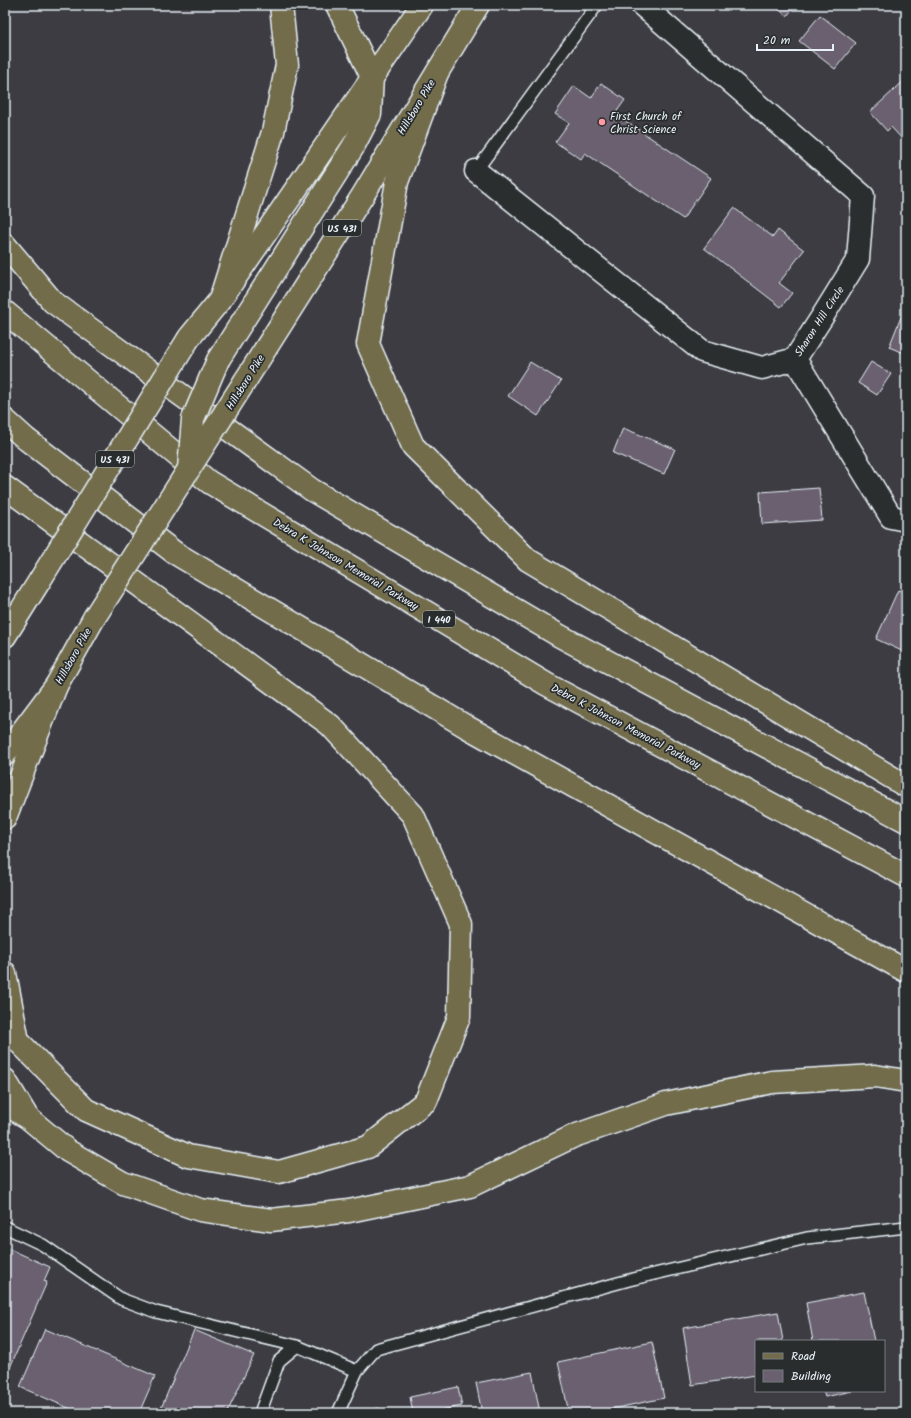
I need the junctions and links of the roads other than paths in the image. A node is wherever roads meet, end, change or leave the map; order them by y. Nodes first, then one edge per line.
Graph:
1 (281, 5) edge
2 (337, 5) edge
3 (422, 5) edge
4 (478, 5) edge
5 (597, 5) edge
6 (642, 5) edge
7 (437, 72) junction
8 (372, 77) junction
9 (476, 171) joint
10 (5, 245) edge
11 (220, 300) junction
12 (5, 312) edge
13 (795, 359) junction
14 (5, 420) edge
15 (189, 469) junction
16 (5, 487) edge
17 (906, 520) edge
18 (5, 636) edge
19 (56, 686) junction
20 (5, 754) edge
21 (906, 786) edge
22 (5, 818) edge
23 (906, 821) edge
24 (906, 876) edge
25 (906, 971) edge
26 (5, 974) edge
27 (5, 1080) edge
28 (906, 1081) edge
29 (5, 1104) edge
30 (27, 1117) junction
31 (5, 1227) edge
32 (906, 1228) edge
33 (297, 1346) junction
34 (357, 1371) junction
35 (260, 1413) edge
36 (338, 1413) edge

1 - 11 main road
2 - 8 main road
3 - 8 main road, US 431
4 - 7 main road, Hillsboro Pike / US 431
5 - 9 lane
6 - 13 street, Sharon Hill Circle
7 - 15 main road, Hillsboro Pike / US 431, bridge
7 - 21 main road
8 - 11 main road, US 431
8 - 15 main road, bridge
9 - 13 street, Sharon Hill Circle
10 - 23 main road
11 - 18 main road, US 431, bridge
12 - 24 main road, Debra K Johnson Memorial Parkway / I 440
13 - 17 street
14 - 25 main road
15 - 19 main road, Hillsboro Pike / US 431, bridge
16 - 26 main road
19 - 20 main road, Hillsboro Pike / US 431
19 - 22 main road
27 - 30 main road
28 - 30 main road
29 - 30 main road
31 - 33 lane
32 - 34 lane
33 - 34 lane
33 - 35 lane
34 - 36 lane

